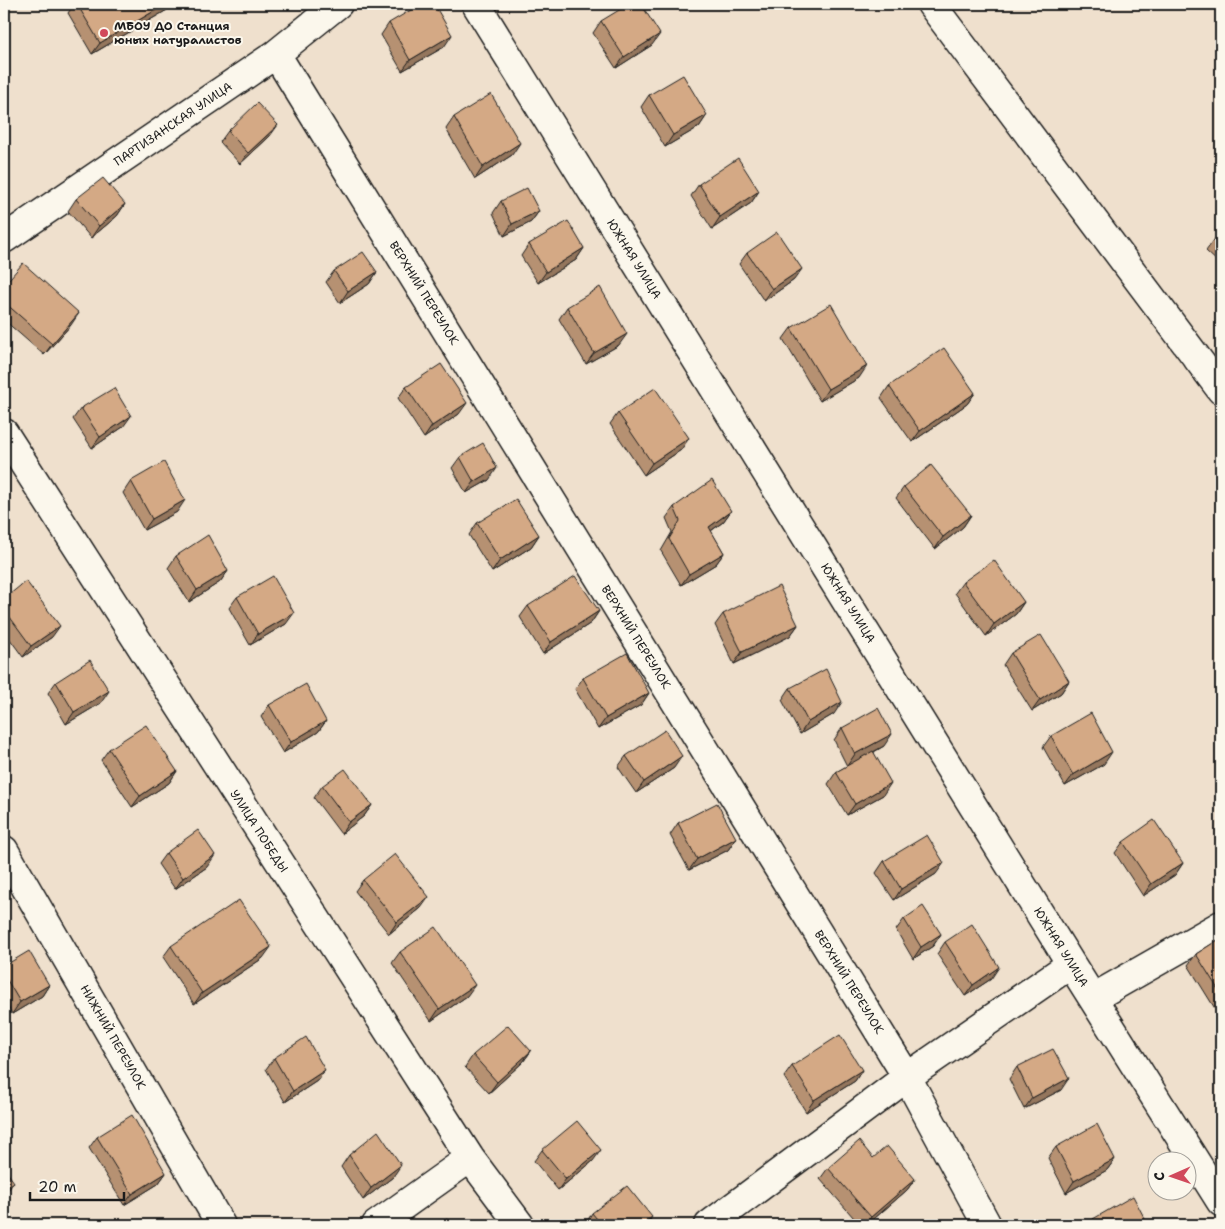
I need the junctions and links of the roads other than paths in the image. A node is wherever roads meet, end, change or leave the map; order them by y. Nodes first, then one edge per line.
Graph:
1 (338, 4) edge
2 (476, 4) edge
3 (931, 4) edge
4 (276, 54) junction
5 (4, 240) edge
6 (1221, 390) edge
7 (4, 433) edge
8 (4, 850) edge
9 (1221, 925) edge
10 (1071, 964) junction
11 (1093, 998) junction
12 (908, 1077) junction
13 (470, 1158) junction
14 (1221, 1202) edge
15 (221, 1225) edge
16 (376, 1225) edge
17 (520, 1225) edge
18 (709, 1225) edge
19 (987, 1225) edge

1 - 4 street, ПАРТИЗАНСКАЯ УЛИЦА
2 - 10 street, ЮЖНАЯ УЛИЦА
3 - 6 street
4 - 5 street, ПАРТИЗАНСКАЯ УЛИЦА
4 - 12 street, ВЕРХНИЙ ПЕРЕУЛОК
7 - 13 street, УЛИЦА ПОБЕДЫ
8 - 15 street, НИЖНИЙ ПЕРЕУЛОК
9 - 11 street
10 - 11 street, ЮЖНАЯ УЛИЦА
10 - 12 street
11 - 14 street, ЮЖНАЯ УЛИЦА
12 - 18 street
12 - 19 street, ВЕРХНИЙ ПЕРЕУЛОК
13 - 16 street
13 - 17 street, УЛИЦА ПОБЕДЫ

